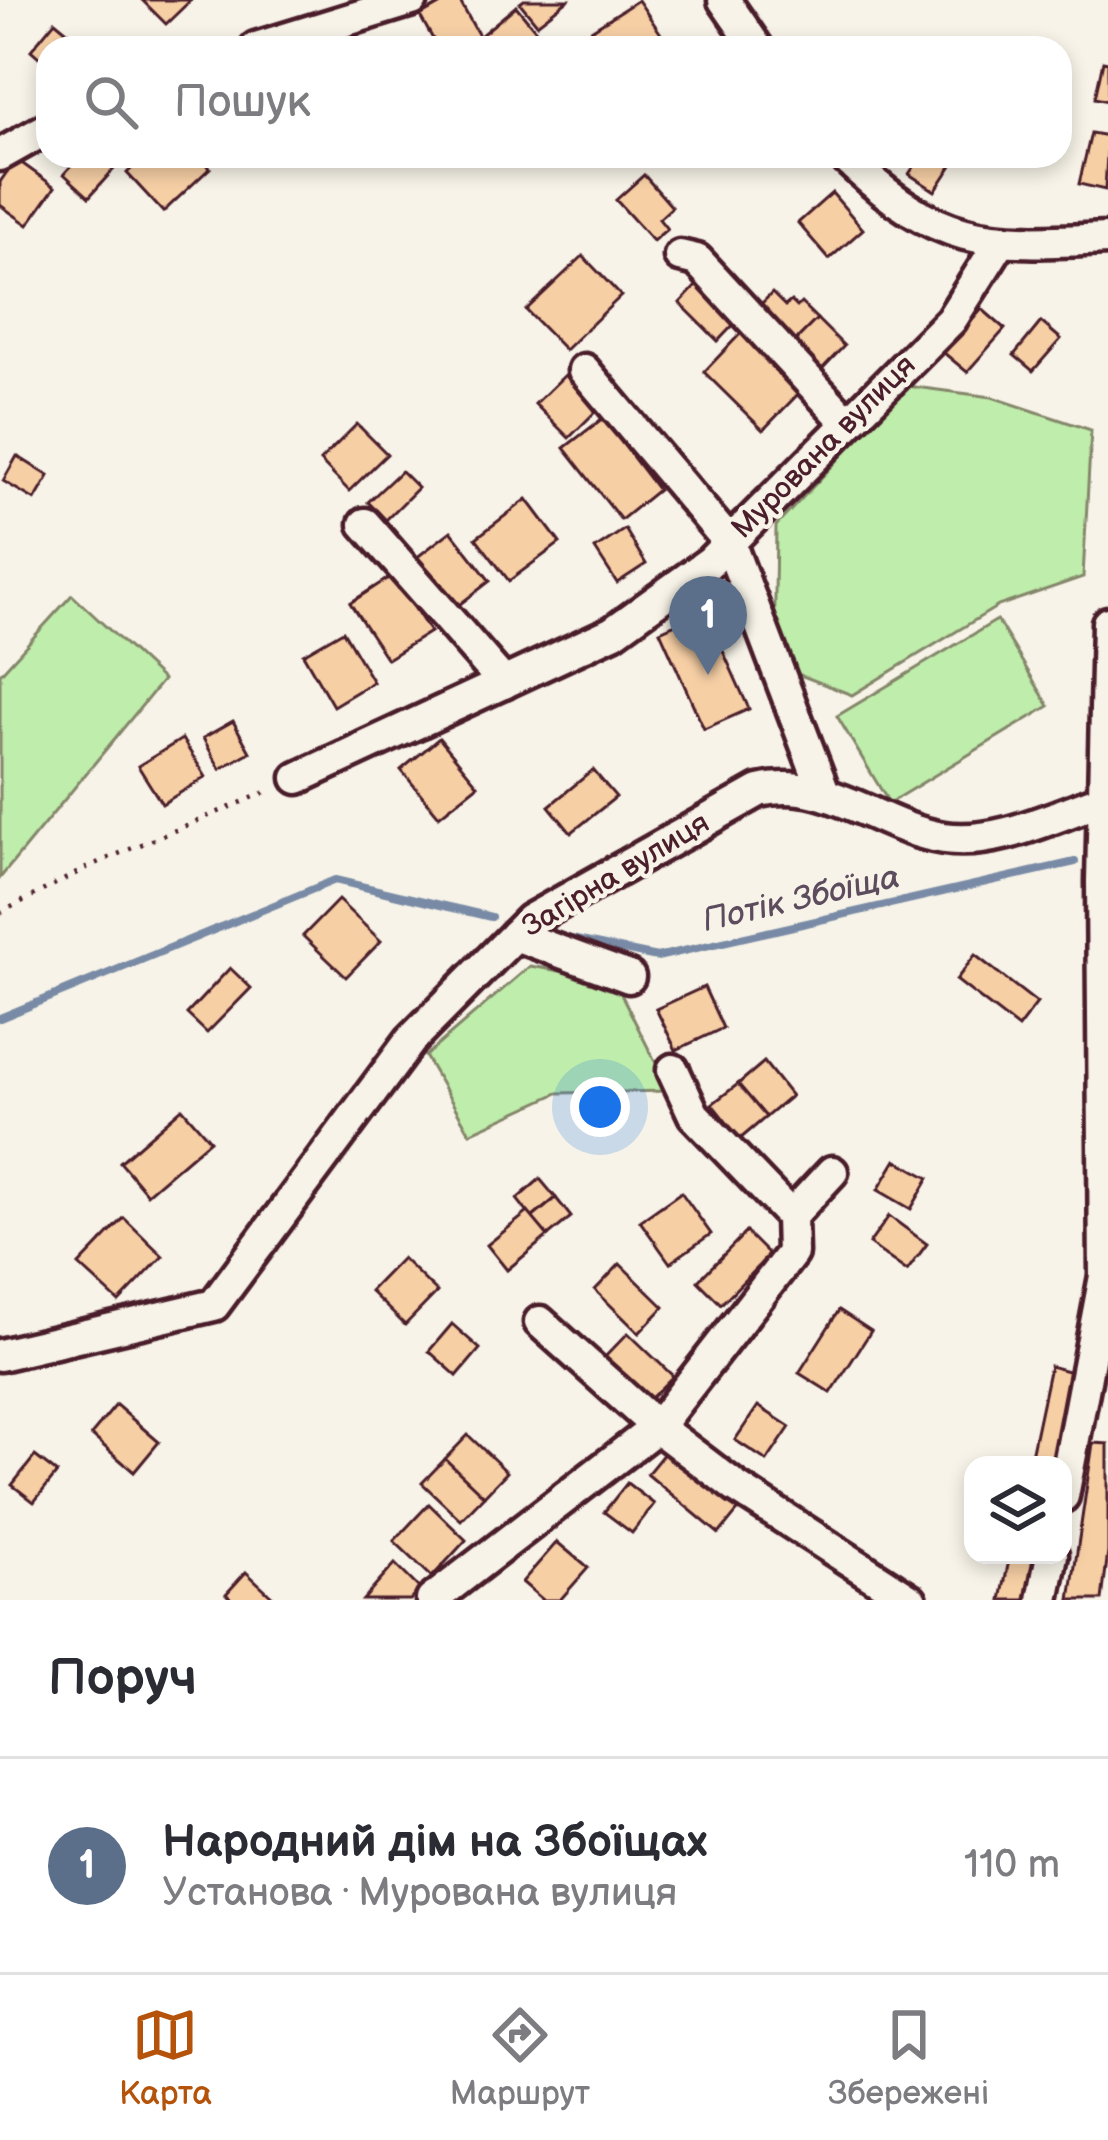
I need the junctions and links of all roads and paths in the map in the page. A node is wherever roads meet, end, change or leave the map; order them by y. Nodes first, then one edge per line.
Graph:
1 (412, 0) edge
2 (724, 0) edge
3 (295, 36) edge
4 (749, 36) edge
5 (36, 135) edge
6 (0, 155) edge
7 (858, 168) edge
8 (1108, 239) edge
9 (999, 244) junction
10 (680, 256) dead end
11 (584, 370) dead end
12 (848, 423) junction
13 (365, 524) dead end
14 (729, 542) junction
15 (1108, 623) edge
16 (504, 683) junction
17 (298, 778) joint
18 (824, 792) junction
19 (1104, 799) junction
20 (1105, 881) edge
21 (0, 914) edge
22 (514, 935) junction
23 (629, 977) dead end
24 (673, 1070) dead end
25 (832, 1172) dead end
26 (791, 1216) junction
27 (540, 1322) dead end
28 (0, 1355) edge
29 (1096, 1384) edge
30 (657, 1427) junction
31 (1072, 1465) edge
32 (1050, 1564) edge
33 (432, 1600) edge
34 (911, 1600) edge
35 (1043, 1600) edge

1 - 3 street
2 - 4 street
5 - 6 street
7 - 9 street
8 - 9 street
9 - 12 street, Мурована вулиця
10 - 12 street
11 - 14 street
12 - 14 street, Мурована вулиця
13 - 16 street
14 - 16 street, Мурована вулиця
14 - 18 street
15 - 19 street
16 - 17 street, Мурована вулиця
17 - 21 path
18 - 19 street, Загірна вулиця
18 - 22 street, Загірна вулиця
19 - 20 street
20 - 29 street
22 - 23 street
22 - 28 street, Загірна вулиця
24 - 26 street
25 - 26 street
26 - 30 street
27 - 30 street
29 - 31 street
30 - 33 street
30 - 34 street
32 - 35 street

